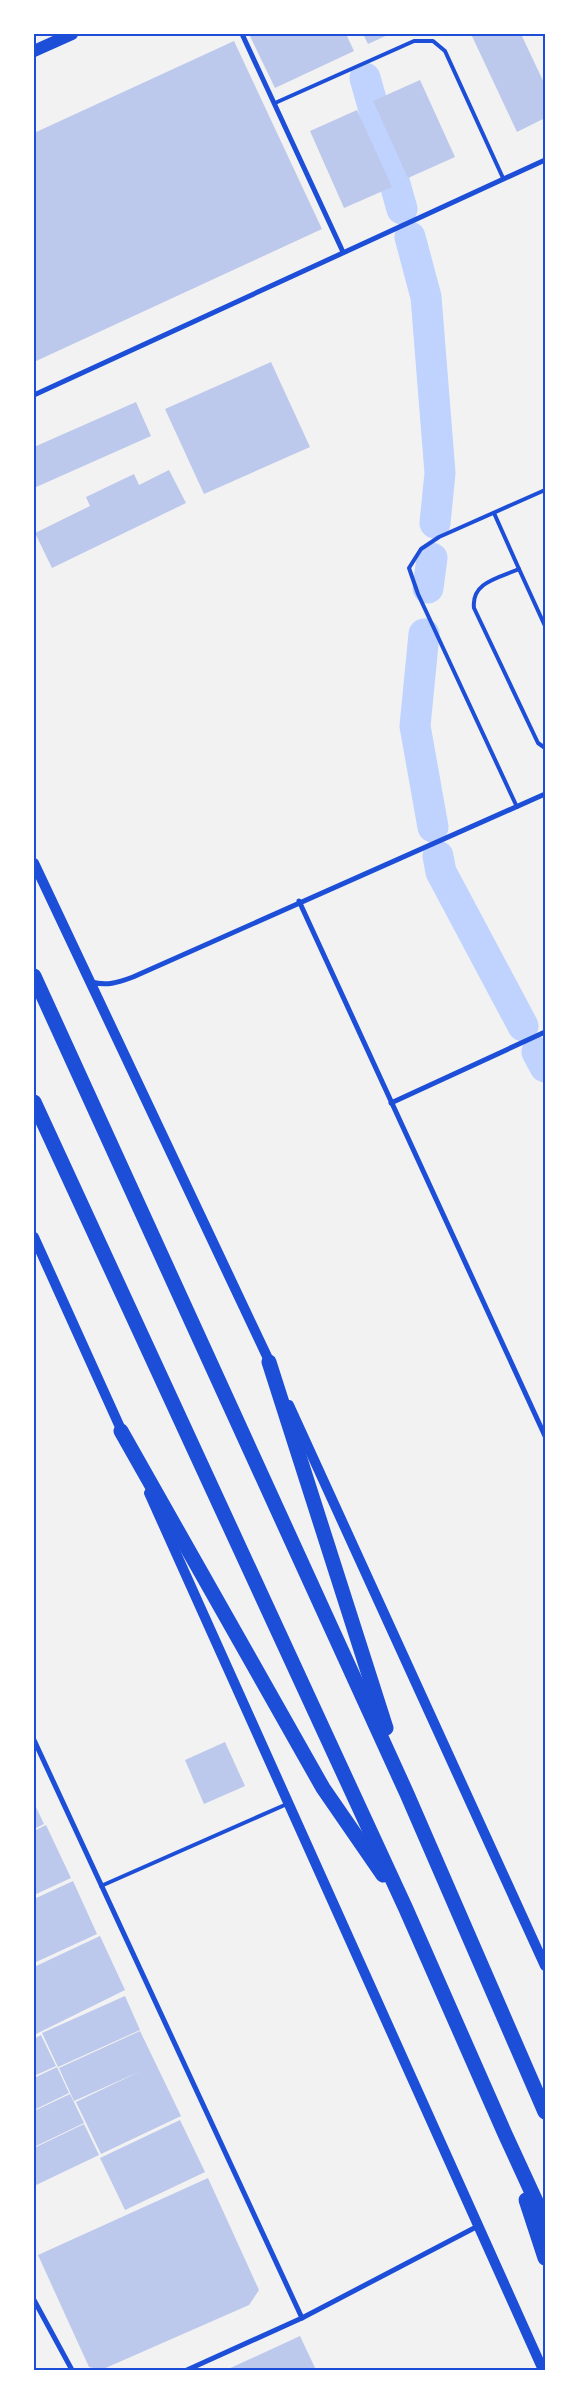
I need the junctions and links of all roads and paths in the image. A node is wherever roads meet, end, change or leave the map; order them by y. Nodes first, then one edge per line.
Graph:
1 (72, 34) edge
2 (242, 34) edge
3 (34, 51) edge
4 (275, 103) junction
5 (545, 160) edge
6 (503, 178) junction
7 (342, 252) junction
8 (34, 395) edge
9 (545, 490) edge
10 (494, 513) junction
11 (519, 569) junction
12 (545, 626) edge
13 (545, 748) edge
14 (545, 794) edge
15 (516, 807) junction
16 (34, 863) edge
17 (299, 901) junction
18 (34, 976) edge
19 (88, 981) junction
20 (545, 1032) edge
21 (34, 1102) edge
22 (391, 1103) junction
23 (34, 1237) edge
24 (269, 1362) junction
25 (121, 1431) junction
26 (545, 1436) edge
27 (34, 1740) edge
28 (407, 1794) junction
29 (287, 1804) junction
30 (101, 1886) junction
31 (406, 1909) junction
32 (545, 1966) edge
33 (545, 2112) edge
34 (504, 2134) junction
35 (545, 2221) edge
36 (479, 2226) junction
37 (545, 2258) edge
38 (34, 2300) edge
39 (302, 2318) junction
40 (72, 2370) edge
41 (186, 2370) edge
42 (543, 2370) edge

1 - 3 main road
2 - 4 street
4 - 6 lane
4 - 7 street
5 - 6 street
6 - 7 street
7 - 8 street
9 - 10 lane
10 - 11 lane
10 - 15 lane
11 - 12 lane
11 - 13 lane
14 - 15 street
15 - 17 street
16 - 19 main road
17 - 19 street
17 - 22 street
18 - 28 highway
19 - 24 main road
20 - 22 street
21 - 31 highway
22 - 26 street
23 - 25 main road
24 - 28 highway
24 - 32 main road
25 - 29 main road
25 - 31 highway
27 - 30 street
28 - 33 highway
29 - 30 lane
29 - 36 main road
30 - 39 street
31 - 34 highway
34 - 35 highway
34 - 37 highway
36 - 39 street
36 - 42 main road
38 - 40 street
39 - 41 street

